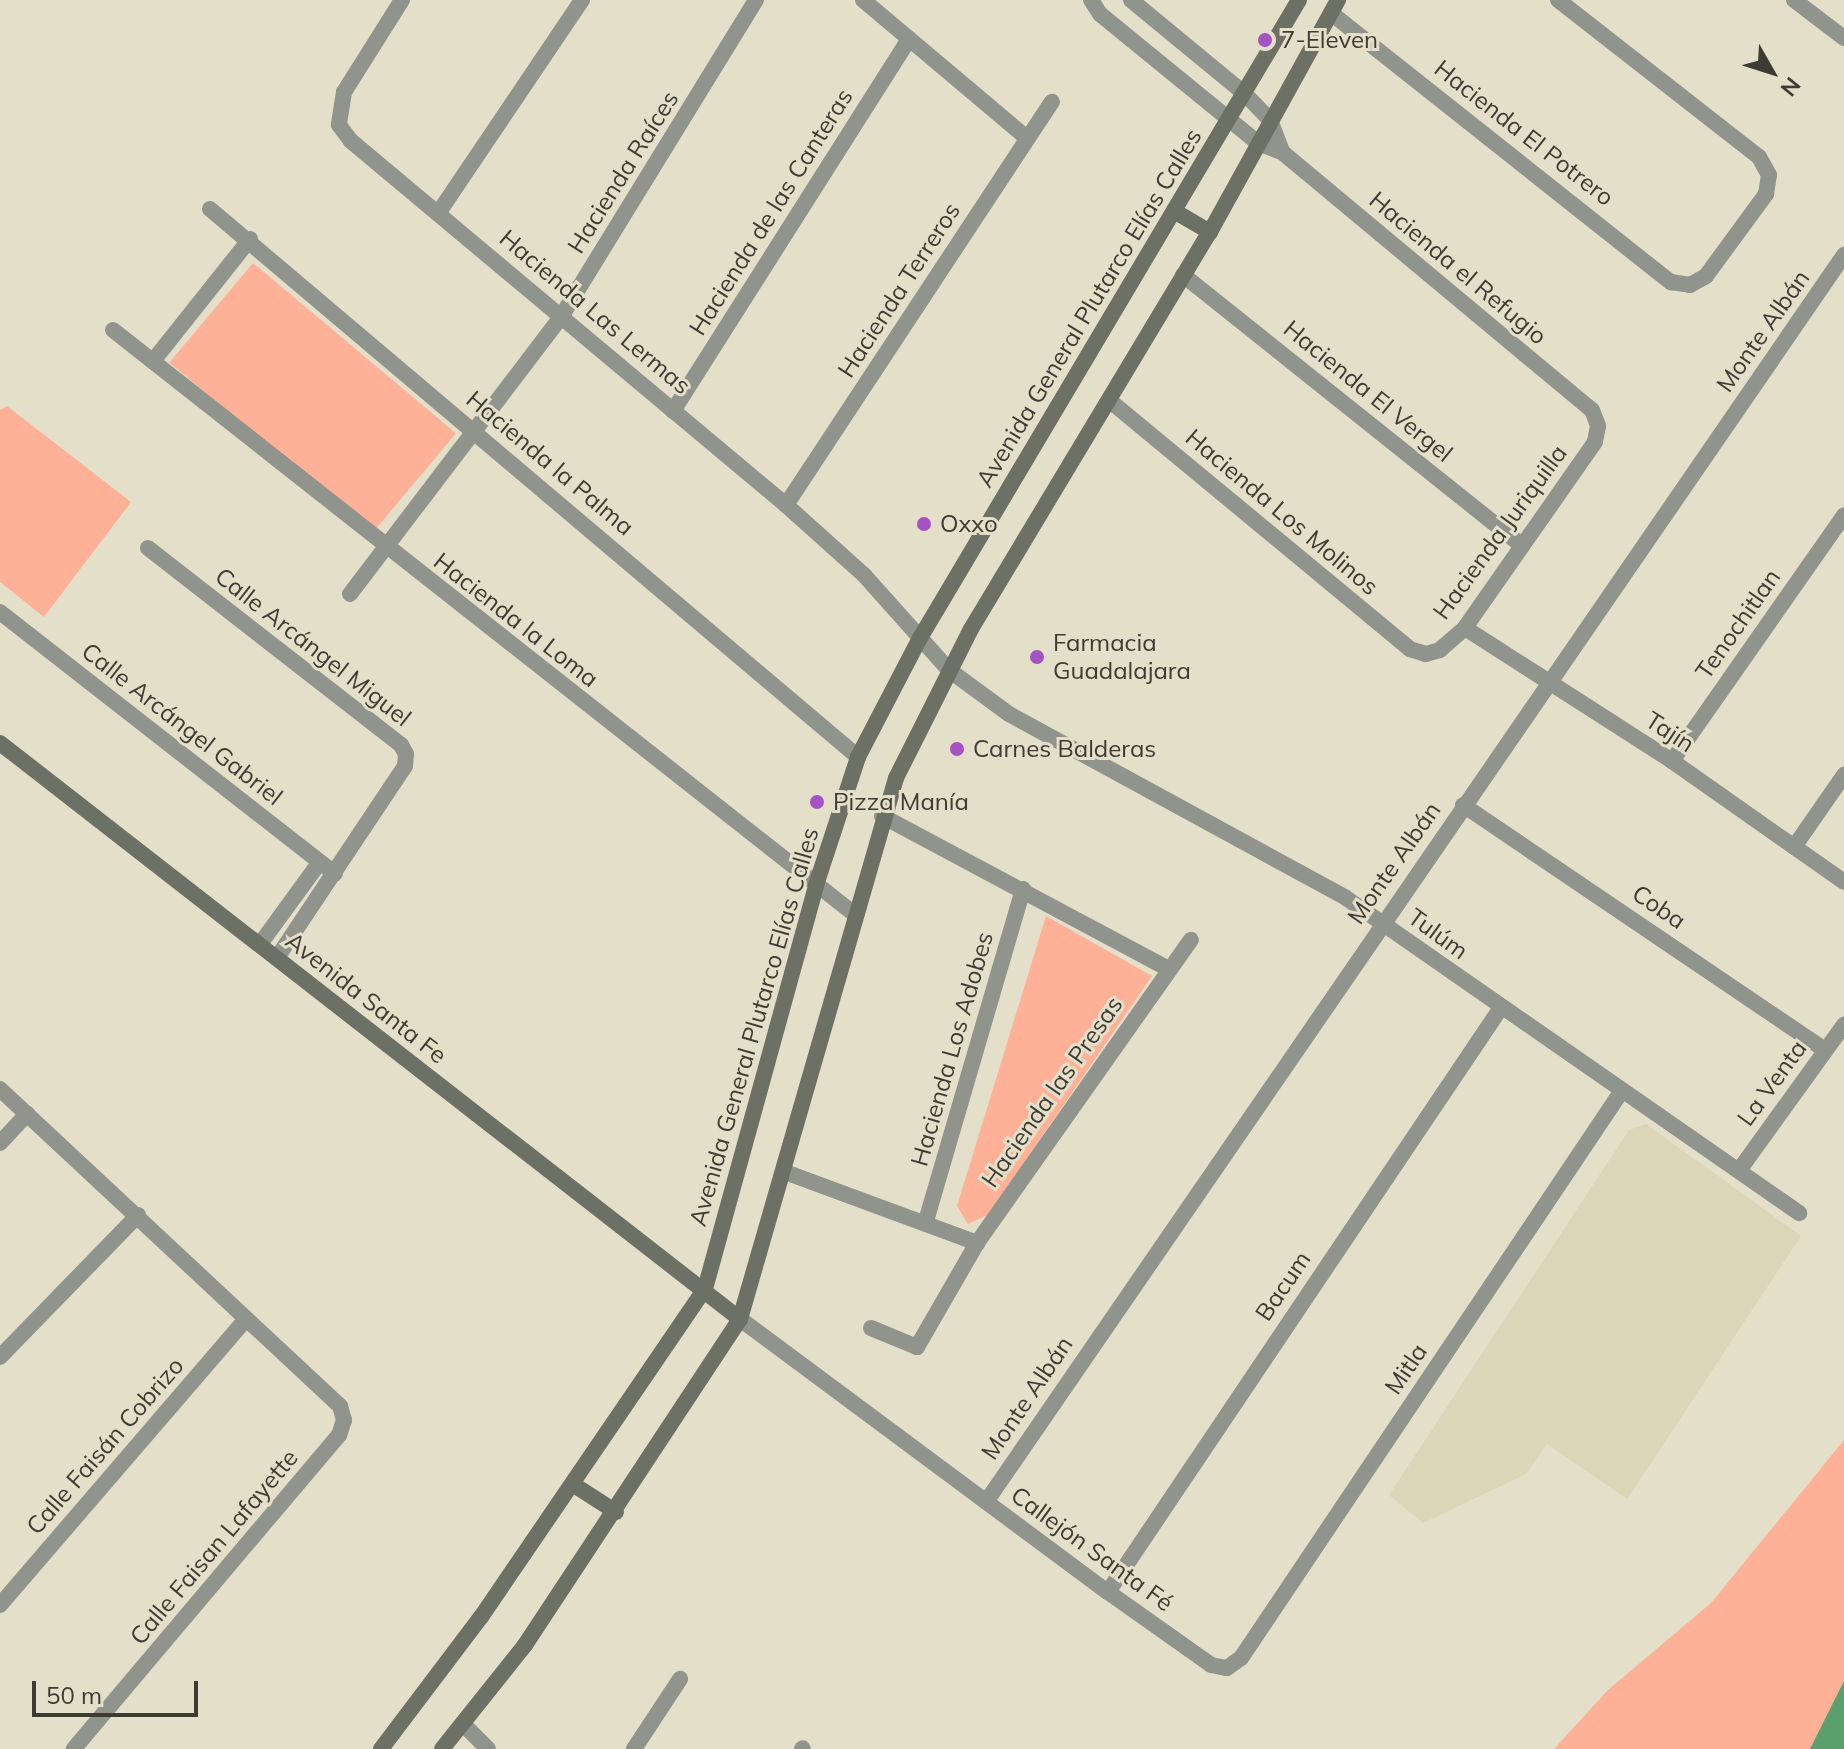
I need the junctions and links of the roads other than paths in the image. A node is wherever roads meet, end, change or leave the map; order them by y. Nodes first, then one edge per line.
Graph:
1 (402, 0) edge
2 (582, 0) edge
3 (756, 0) edge
4 (863, 0) edge
5 (1131, 0) edge
6 (1299, 0) edge
7 (1558, 0) edge
8 (1794, 0) edge
9 (1100, 5) edge
10 (1334, 6) edge
11 (1844, 38) edge
12 (909, 39) junction
13 (1244, 93) junction
14 (1052, 102) dead end
15 (1229, 119) junction
16 (1270, 120) junction
17 (1027, 138) junction
18 (1258, 143) junction
19 (1282, 152) junction
20 (210, 209) dead end
21 (1174, 211) junction
22 (439, 212) junction
23 (1210, 232) junction
24 (250, 239) junction
25 (1844, 255) edge
26 (1183, 275) junction
27 (561, 317) junction
28 (113, 330) dead end
29 (153, 361) junction
30 (1110, 401) junction
31 (673, 411) junction
32 (1598, 426) joint
33 (477, 434) junction
34 (786, 505) junction
35 (1844, 515) edge
36 (1521, 545) junction
37 (148, 548) dead end
38 (387, 550) junction
39 (350, 594) dead end
40 (0, 612) edge
41 (1465, 628) junction
42 (920, 638) junction
43 (1426, 654) joint
44 (949, 670) junction
45 (1549, 683) junction
46 (0, 743) edge
47 (858, 757) junction
48 (1672, 761) junction
49 (1844, 775) edge
50 (1463, 805) junction
51 (882, 816) junction
52 (1794, 847) junction
53 (319, 863) junction
54 (335, 874) junction
55 (1844, 882) edge
56 (816, 885) junction
57 (1023, 889) junction
58 (853, 913) junction
59 (1382, 922) junction
60 (1191, 940) dead end
61 (260, 944) junction
62 (277, 958) junction
63 (1167, 968) junction
64 (1500, 1009) junction
65 (1844, 1025) edge
66 (1825, 1050) junction
67 (0, 1089) edge
68 (1621, 1092) junction
69 (27, 1114) junction
70 (0, 1143) edge
71 (1740, 1169) junction
72 (785, 1172) junction
73 (1799, 1213) dead end
74 (138, 1215) junction
75 (926, 1221) junction
76 (977, 1243) junction
77 (705, 1289) junction
78 (246, 1319) junction
79 (740, 1319) junction
80 (871, 1328) dead end
81 (0, 1357) edge
82 (574, 1485) junction
83 (986, 1502) junction
84 (616, 1512) junction
85 (1108, 1592) junction
86 (0, 1605) edge
87 (1227, 1668) joint
88 (680, 1679) dead end
89 (463, 1724) junction
90 (74, 1749) edge
91 (381, 1749) edge
92 (442, 1749) edge
93 (488, 1749) edge
94 (634, 1749) edge

1 - 22 street, Hacienda Las Lermas
2 - 22 street
3 - 27 street, Hacienda Raíces
4 - 12 street
5 - 13 street
6 - 13 street, Avenida General Plutarco Elías Calles
7 - 10 street, Hacienda El Potrero
8 - 11 street
9 - 15 street, Hacienda el Refugio
10 - 16 street
12 - 17 street
12 - 31 street, Hacienda de las Canteras
13 - 15 street, Avenida General Plutarco Elías Calles
13 - 16 street
14 - 17 street, Hacienda Terreros
15 - 18 street, Hacienda el Refugio
15 - 21 street, Avenida General Plutarco Elías Calles
16 - 18 street
16 - 19 street, Hacienda el Refugio
17 - 34 street, Hacienda Terreros
18 - 19 street, Hacienda el Refugio
18 - 23 street
19 - 32 street, Hacienda el Refugio
20 - 24 street, Hacienda la Palma
21 - 23 street
21 - 42 street, Avenida General Plutarco Elías Calles
22 - 27 street, Hacienda Las Lermas
23 - 26 street
24 - 29 street
24 - 33 street, Hacienda la Palma
25 - 45 street, Monte Albán
26 - 30 street
26 - 36 street, Hacienda El Vergel
27 - 31 street, Hacienda Las Lermas
27 - 33 street, Hacienda Raíces
28 - 29 street, Hacienda la Loma
29 - 38 street, Hacienda la Loma
30 - 43 street, Hacienda Los Molinos
30 - 44 street
31 - 34 street, Hacienda Las Lermas
32 - 36 street, Hacienda Juriquilla
33 - 38 street, Hacienda Raíces
33 - 47 street, Hacienda la Palma
34 - 42 street, Hacienda Las Lermas
35 - 48 street, Tenochitlan
36 - 41 street, Hacienda Juriquilla
37 - 54 street, Calle Arcángel Miguel
38 - 39 street, Hacienda Raíces
38 - 56 street, Hacienda la Loma
40 - 53 street, Calle Arcángel Gabriel
41 - 43 street, Hacienda Juriquilla
41 - 45 street, Tajín
42 - 44 street, Tulúm
42 - 47 street, Avenida General Plutarco Elías Calles
44 - 51 street
44 - 59 street, Tulúm
45 - 48 street, Tajín
45 - 50 street, Monte Albán
46 - 61 street, Avenida Santa Fe
47 - 56 street, Avenida General Plutarco Elías Calles
48 - 52 street, Tajín
49 - 52 street
50 - 59 street, Monte Albán
50 - 66 street, Coba
51 - 57 street
51 - 58 street
52 - 55 street, Tajín
53 - 54 street, Calle Arcángel Gabriel
53 - 61 street
54 - 62 street, Calle Arcángel Miguel
56 - 58 street, Hacienda la Loma
56 - 77 street, Avenida General Plutarco Elías Calles
57 - 63 street
57 - 75 street, Hacienda Los Adobes
58 - 72 street
59 - 64 street, Tulúm
59 - 83 street, Monte Albán
60 - 63 street, Hacienda las Presas
61 - 62 street, Avenida Santa Fe
62 - 77 street, Avenida Santa Fe
63 - 76 street, Hacienda las Presas
64 - 68 street, Tulúm
64 - 85 street, Bacum
65 - 66 street, La Venta
66 - 71 street, La Venta
67 - 69 street
68 - 71 street, Tulúm
68 - 87 street, Mitla
69 - 70 street
69 - 74 street
71 - 73 street, Tulúm
72 - 75 street
72 - 79 street
74 - 78 street
74 - 81 street
75 - 76 street
76 - 80 street, Hacienda las Presas
77 - 79 street, Avenida Santa Fe
77 - 82 street, Avenida General Plutarco Elías Calles
78 - 86 street, Calle Faisán Cobrizo
78 - 90 street, Calle Faisan Lafayette
79 - 83 street, Callejón Santa Fé
79 - 84 street
82 - 84 street
82 - 91 street, Avenida General Plutarco Elías Calles
83 - 85 street, Callejón Santa Fé
84 - 89 street
85 - 87 street, Callejón Santa Fé
88 - 94 street
89 - 92 street
89 - 93 street

